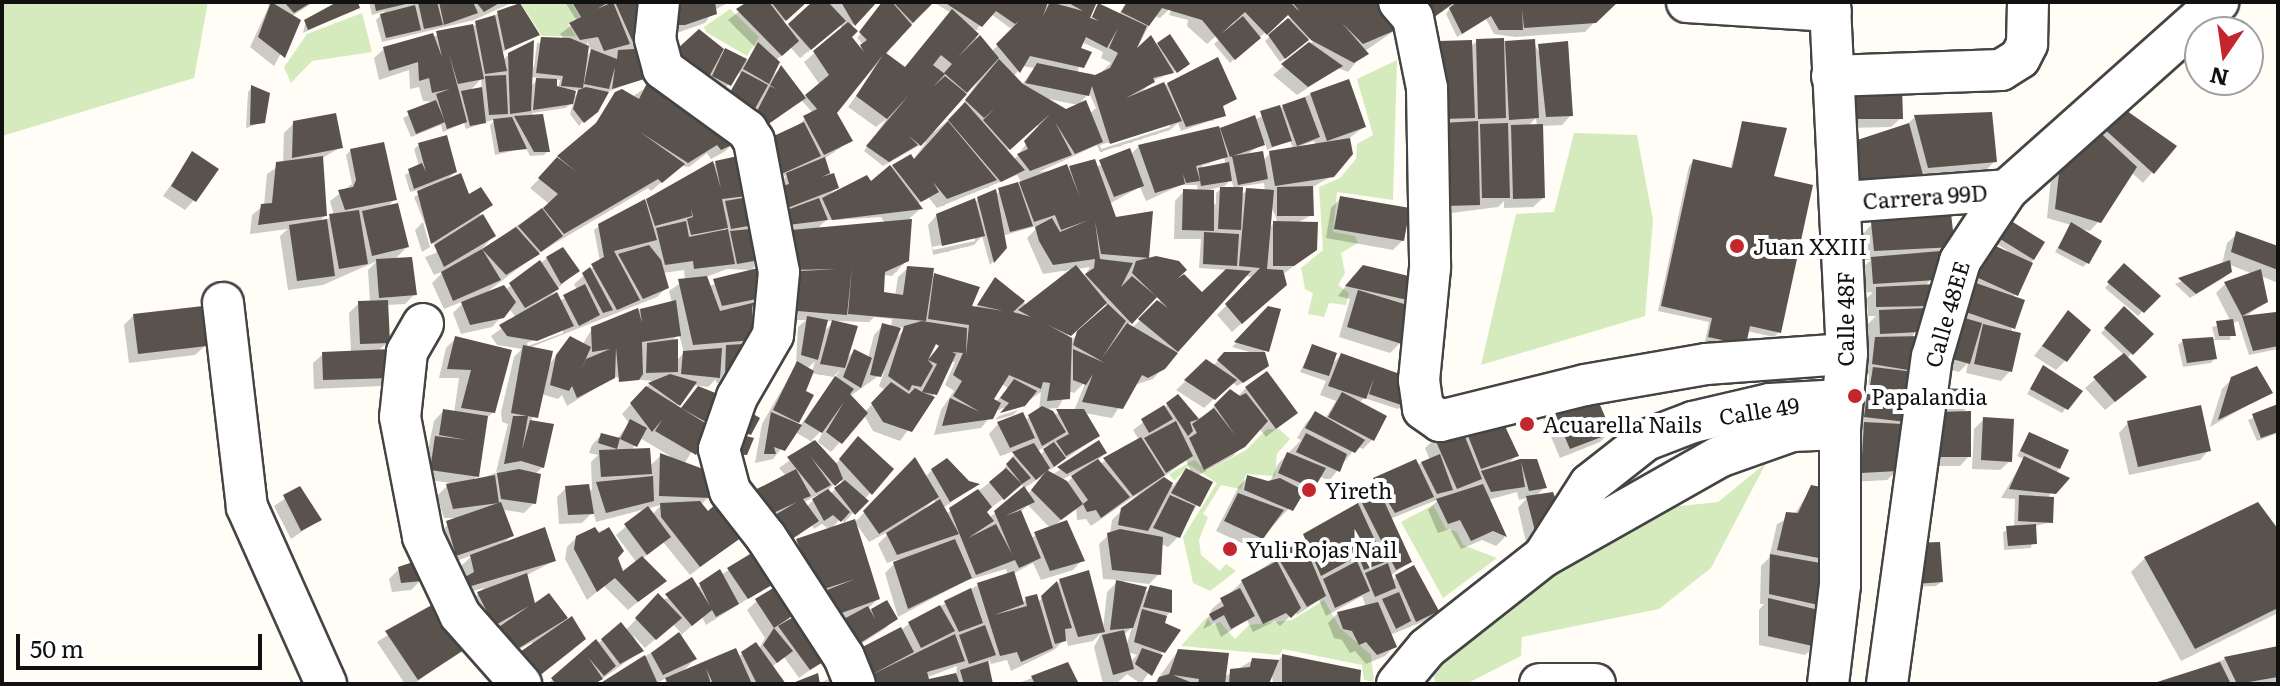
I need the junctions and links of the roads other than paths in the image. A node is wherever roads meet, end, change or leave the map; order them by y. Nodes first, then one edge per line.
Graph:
1 (659, 2) edge
2 (1399, 2) edge
3 (1687, 2) edge
4 (2028, 2) edge
5 (2218, 2) edge
6 (1830, 7) edge
7 (1832, 76) junction
8 (2007, 190) junction
9 (1844, 202) junction
10 (223, 303) dead end
11 (423, 324) dead end
12 (1847, 354) junction
13 (1841, 414) junction
14 (326, 684) edge
15 (521, 684) edge
16 (855, 684) edge
17 (1397, 684) edge
18 (1540, 684) edge
19 (1595, 684) edge
20 (1828, 684) edge
21 (1887, 684) edge

1 - 16 street
2 - 12 street
3 - 6 street
4 - 7 street
5 - 8 street, Calle 48EE
6 - 7 street, Calle 48F
7 - 9 street, Calle 48F
8 - 9 street, Carrera 99D
8 - 21 street, Calle 48EE
9 - 12 street, Calle 48F
10 - 14 street
11 - 15 street
12 - 13 street, Calle 48F
13 - 17 street, Calle 49
13 - 20 street, Calle 48F
18 - 19 street

